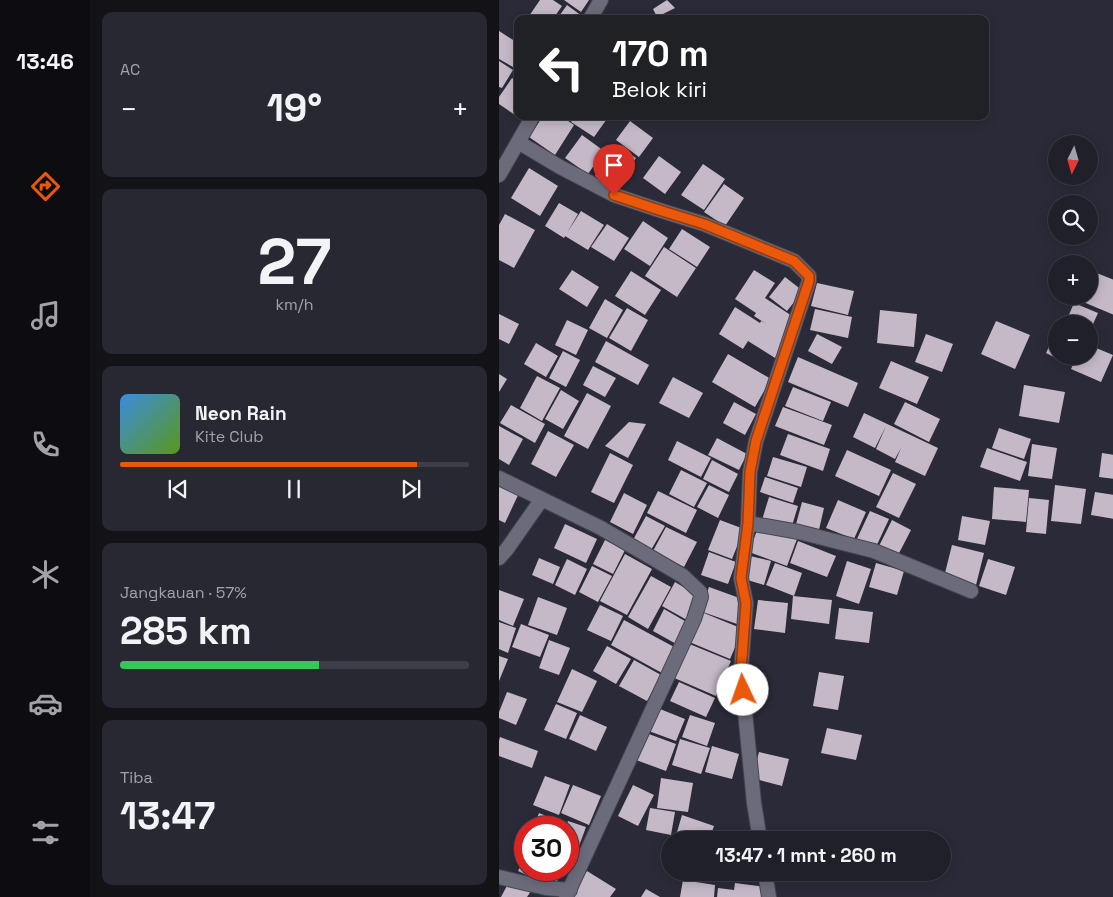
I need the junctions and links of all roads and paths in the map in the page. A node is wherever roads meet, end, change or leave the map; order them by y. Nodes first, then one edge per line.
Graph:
1 (601, 0) edge
2 (592, 15) edge
3 (531, 120) edge
4 (518, 142) junction
5 (499, 175) edge
6 (499, 478) edge
7 (542, 499) junction
8 (748, 523) junction
9 (499, 558) edge
10 (971, 590) dead end
11 (759, 831) edge
12 (499, 877) edge
13 (766, 881) edge
14 (568, 893) edge
15 (769, 897) edge

1 - 2 street
3 - 4 street
4 - 5 street
4 - 8 street
6 - 7 street
7 - 9 street
7 - 14 street
8 - 10 street
8 - 11 street
12 - 14 street
13 - 15 street

